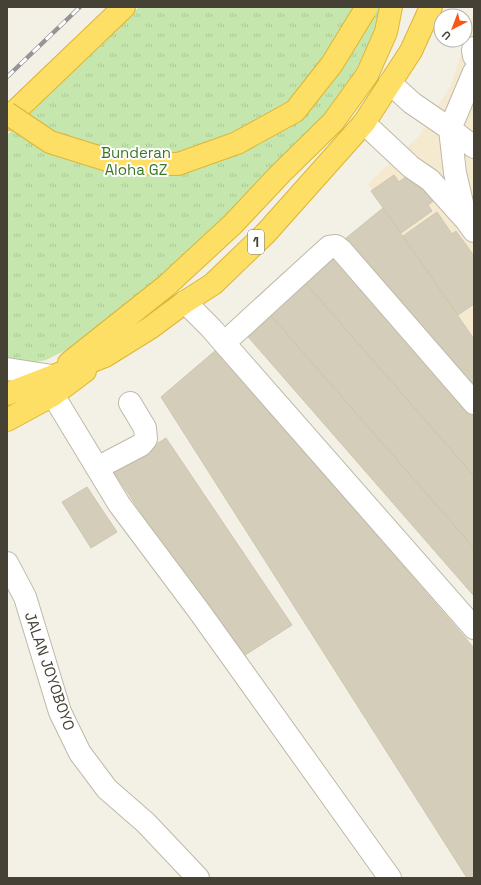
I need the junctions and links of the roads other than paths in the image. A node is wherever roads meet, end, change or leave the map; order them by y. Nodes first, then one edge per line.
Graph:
1 (124, 7) edge
2 (391, 7) edge
3 (431, 7) edge
4 (366, 8) edge
5 (474, 48) edge
6 (474, 56) edge
7 (474, 72) edge
8 (390, 83) junction
9 (7, 113) edge
10 (7, 119) edge
11 (364, 122) junction
12 (450, 129) junction
13 (474, 147) edge
14 (470, 226) edge
15 (204, 322) junction
16 (7, 369) edge
17 (52, 385) junction
18 (7, 394) edge
19 (130, 403) dead end
20 (474, 403) edge
21 (7, 420) edge
22 (97, 468) junction
23 (7, 563) edge
24 (474, 628) edge
25 (198, 878) edge
26 (390, 878) edge

1 - 10 highway
2 - 17 highway
3 - 8 highway, 1
4 - 9 highway, bridge
5 - 6 street
7 - 12 street
8 - 11 highway, 1
8 - 12 street
11 - 14 street
11 - 15 highway, 1
12 - 13 street
12 - 14 street
15 - 17 highway, 1
15 - 20 street
15 - 24 street
16 - 17 street
17 - 18 highway, 1
17 - 21 highway
17 - 22 street
19 - 22 street
22 - 26 street
23 - 25 street, JALAN JOYOBOYO

